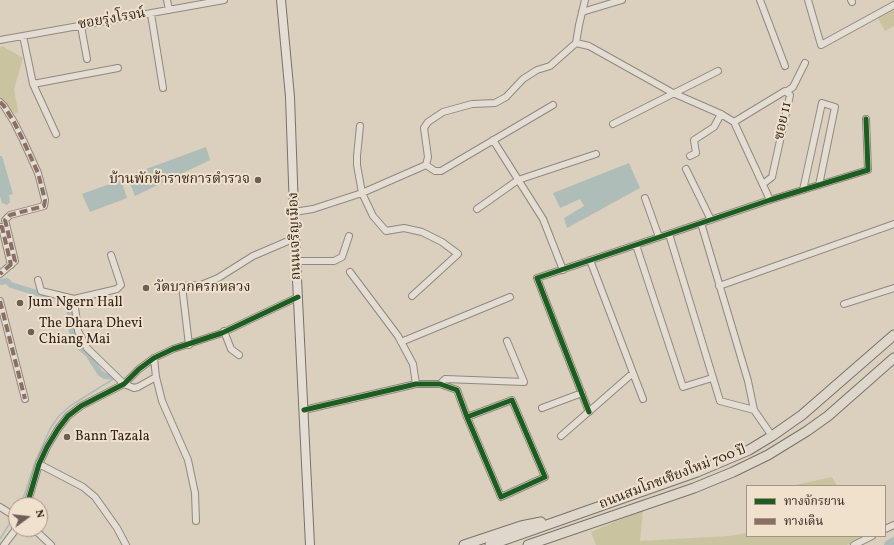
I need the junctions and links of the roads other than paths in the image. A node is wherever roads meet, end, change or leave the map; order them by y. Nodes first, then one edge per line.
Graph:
1 (167, 0) edge
2 (224, 0) edge
3 (281, 0) edge
4 (585, 0) edge
5 (622, 0) edge
6 (760, 0) edge
7 (808, 0) edge
8 (894, 5) edge
9 (169, 10) junction
10 (582, 12) junction
11 (150, 14) junction
12 (81, 26) junction
13 (24, 36) junction
14 (0, 40) edge
15 (576, 43) junction
16 (87, 59) dead end
17 (806, 63) dead end
18 (785, 66) dead end
19 (118, 68) dead end
20 (718, 71) dead end
21 (33, 84) junction
22 (163, 88) dead end
23 (786, 92) junction
24 (673, 93) junction
25 (0, 102) edge
26 (553, 105) dead end
27 (721, 114) junction
28 (866, 119) dead end
29 (734, 122) junction
30 (613, 124) dead end
31 (360, 126) dead end
32 (56, 134) dead end
33 (493, 140) junction
34 (596, 154) dead end
35 (690, 156) dead end
36 (426, 165) junction
37 (686, 169) dead end
38 (518, 180) junction
39 (763, 184) junction
40 (819, 185) junction
41 (803, 190) junction
42 (362, 193) junction
43 (645, 198) dead end
44 (770, 200) junction
45 (477, 209) dead end
46 (294, 212) junction
47 (711, 220) junction
48 (701, 223) junction
49 (894, 224) edge
50 (0, 227) edge
51 (669, 234) junction
52 (349, 236) dead end
53 (659, 237) junction
54 (295, 238) junction
55 (636, 245) junction
56 (111, 255) dead end
57 (590, 260) junction
58 (296, 261) junction
59 (11, 265) junction
60 (563, 270) junction
61 (350, 272) dead end
62 (0, 274) edge
63 (38, 280) dead end
64 (720, 286) junction
65 (894, 288) edge
66 (412, 296) dead end
67 (510, 297) dead end
68 (298, 298) junction
69 (74, 299) junction
70 (0, 301) edge
71 (844, 304) dead end
72 (224, 331) junction
73 (894, 335) edge
74 (507, 341) dead end
75 (401, 342) junction
76 (189, 345) junction
77 (239, 355) dead end
78 (154, 358) junction
79 (894, 358) edge
80 (633, 373) junction
81 (156, 377) junction
82 (712, 378) junction
83 (124, 384) junction
84 (416, 384) junction
85 (440, 384) junction
86 (582, 393) junction
87 (643, 398) dead end
88 (25, 399) dead end
89 (542, 408) dead end
90 (304, 410) junction
91 (754, 410) junction
92 (590, 412) junction
93 (467, 417) junction
94 (561, 436) dead end
95 (772, 436) junction
96 (39, 464) junction
97 (29, 497) edge
98 (570, 516) junction
99 (196, 521) dead end
100 (575, 529) junction
101 (43, 537) edge
102 (870, 537) edge
103 (52, 545) edge
104 (126, 545) edge
105 (310, 545) edge
106 (464, 545) edge
107 (490, 545) edge
108 (528, 545) edge
109 (549, 545) edge
110 (854, 545) edge

1 - 9 street
2 - 9 street, ซอยรุ่งโรจน์
3 - 46 main road, ถนนเจริญเมือง
4 - 10 street
5 - 10 street
6 - 18 street
7 - 8 street
9 - 11 street, ซอยรุ่งโรจน์
10 - 15 street
11 - 12 street, ซอยรุ่งโรจน์
11 - 22 street
12 - 13 street, ซอยรุ่งโรจน์
12 - 16 street
13 - 14 street, ซอยรุ่งโรจน์
13 - 21 street
15 - 24 street
15 - 36 street
17 - 23 street
19 - 21 street
20 - 24 street
21 - 32 street
23 - 29 street, ซอย 11
23 - 39 street, ซอย 11
24 - 27 street
24 - 30 street
25 - 59 street
26 - 33 street
27 - 29 street
27 - 35 street
28 - 40 street
29 - 39 street
31 - 42 street
33 - 36 street
33 - 38 street
34 - 38 street
36 - 42 street
37 - 47 street
38 - 45 street
38 - 60 street
39 - 44 street
40 - 41 street
40 - 41 street
41 - 44 street
42 - 46 street
42 - 66 street
43 - 53 street
44 - 47 street
46 - 54 main road, ถนนเจริญเมือง
47 - 48 street
48 - 51 street
48 - 64 street
49 - 64 street
50 - 59 street
51 - 53 street
51 - 82 street
52 - 58 street
53 - 55 street
54 - 58 main road, ถนนเจริญเมือง
54 - 76 street
55 - 57 street
55 - 82 street
56 - 69 street
57 - 60 street
57 - 80 street
58 - 68 main road, ถนนเจริญเมือง
59 - 62 street
60 - 86 street
61 - 75 street
63 - 69 street
64 - 91 street
65 - 71 street
67 - 75 street
68 - 72 street
68 - 90 main road, ถนนเจริญเมือง
69 - 83 street
70 - 88 street
72 - 76 street
72 - 77 street
73 - 95 main road, ถนนสมโภชเชียงใหม่ 700 ปี
74 - 85 street
75 - 84 street
76 - 78 street
78 - 81 street
78 - 83 street
79 - 100 main road, ถนนสมโภชเชียงใหม่ 700 ปี
80 - 87 street
80 - 92 street
81 - 83 street
81 - 99 street
82 - 91 street
83 - 96 street
84 - 85 street
84 - 90 street
85 - 93 street
86 - 89 street
86 - 92 street
90 - 105 main road, ถนนเจริญเมือง
91 - 95 street
92 - 94 street
93 - 93 street
95 - 98 main road, ถนนสมโภชเชียงใหม่ 700 ปี
96 - 97 street
96 - 104 street
98 - 106 main road
98 - 107 main road, ถนนสมโภชเชียงใหม่ 700 ปี
100 - 108 main road, ถนนสมโภชเชียงใหม่ 700 ปี
100 - 109 main road
101 - 103 street
102 - 110 street

